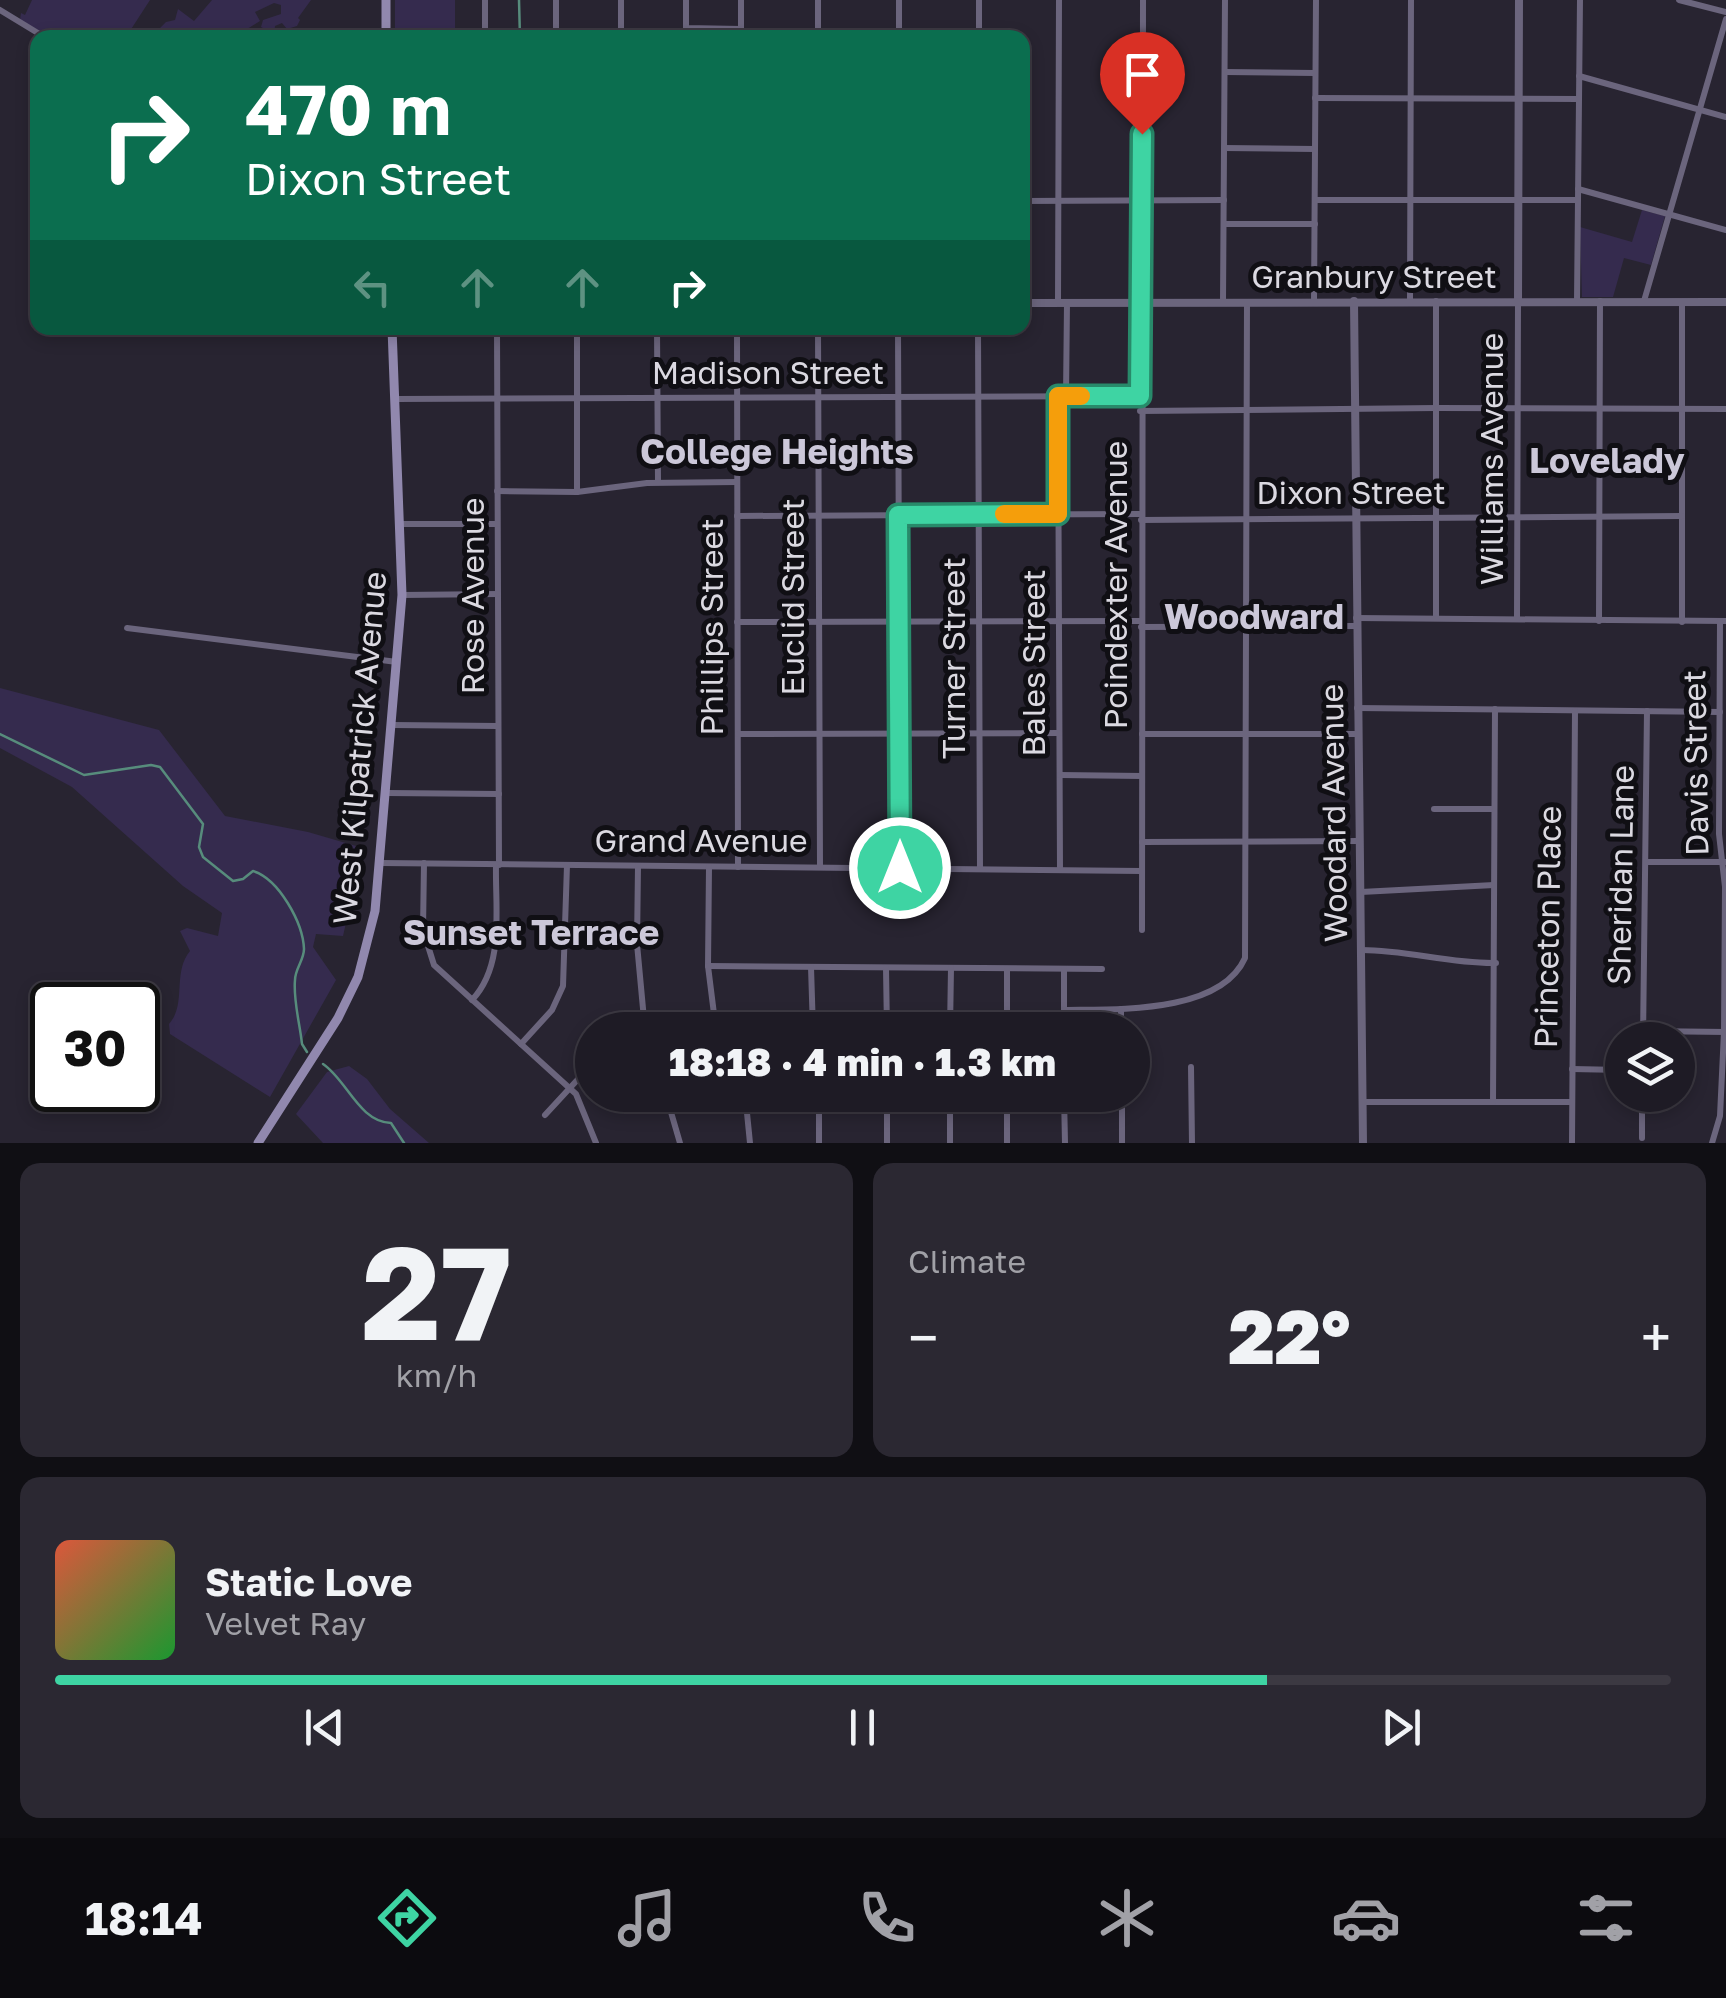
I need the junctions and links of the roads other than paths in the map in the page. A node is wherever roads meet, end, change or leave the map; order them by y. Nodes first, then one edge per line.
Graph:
1 (386, 0) edge
2 (485, 0) edge
3 (556, 0) edge
4 (621, 0) edge
5 (686, 0) edge
6 (742, 0) edge
7 (818, 0) edge
8 (899, 0) edge
9 (979, 0) edge
10 (1059, 0) edge
11 (1143, 0) edge
12 (1225, 0) edge
13 (1316, 0) edge
14 (1411, 0) edge
15 (1519, 0) edge
16 (1580, 0) edge
17 (1679, 0) edge
18 (0, 10) edge
19 (1726, 16) edge
20 (33, 30) edge
21 (386, 30) edge
22 (484, 30) edge
23 (556, 30) edge
24 (621, 30) edge
25 (708, 30) edge
26 (741, 30) edge
27 (818, 30) edge
28 (899, 30) edge
29 (979, 30) edge
30 (1224, 72) junction
31 (1316, 73) junction
32 (1579, 76) junction
33 (1315, 98) junction
34 (1411, 98) junction
35 (1518, 98) junction
36 (1579, 99) junction
37 (1700, 109) junction
38 (1726, 117) edge
39 (1224, 148) junction
40 (1315, 148) junction
41 (1578, 189) junction
42 (1224, 200) junction
43 (1315, 200) junction
44 (1410, 200) junction
45 (1518, 200) junction
46 (1578, 200) junction
47 (1030, 201) edge
48 (1058, 201) junction
49 (1142, 201) junction
50 (1669, 214) junction
51 (1224, 224) junction
52 (1314, 224) junction
53 (1726, 230) edge
54 (1314, 301) junction
55 (1354, 301) junction
56 (1410, 301) junction
57 (1436, 301) junction
58 (1577, 301) junction
59 (1223, 302) junction
60 (1246, 302) junction
61 (1518, 302) junction
62 (1600, 302) junction
63 (1644, 302) junction
64 (1682, 302) junction
65 (1726, 302) edge
66 (1030, 303) edge
67 (1062, 303) junction
68 (1141, 303) junction
69 (392, 335) edge
70 (497, 335) edge
71 (577, 335) edge
72 (657, 335) edge
73 (737, 335) edge
74 (818, 335) edge
75 (898, 335) edge
76 (978, 335) edge
77 (978, 395) junction
78 (1062, 396) junction
79 (1140, 396) junction
80 (817, 397) junction
81 (898, 397) junction
82 (658, 398) junction
83 (737, 398) junction
84 (396, 399) junction
85 (577, 399) junction
86 (496, 400) junction
87 (1436, 408) junction
88 (1516, 408) junction
89 (1682, 408) junction
90 (1600, 409) junction
91 (1726, 409) edge
92 (1246, 410) junction
93 (1354, 410) junction
94 (1140, 411) junction
95 (658, 482) junction
96 (736, 482) junction
97 (497, 491) junction
98 (577, 492) junction
99 (978, 514) junction
100 (1058, 514) junction
101 (818, 515) junction
102 (898, 515) junction
103 (737, 516) junction
104 (1517, 516) junction
105 (1600, 516) junction
106 (1682, 516) junction
107 (1141, 517) junction
108 (1354, 518) junction
109 (1435, 518) junction
110 (1246, 519) junction
111 (402, 524) junction
112 (497, 524) junction
113 (402, 594) junction
114 (498, 594) junction
115 (1436, 618) junction
116 (1517, 619) junction
117 (979, 621) junction
118 (1599, 621) junction
119 (1723, 621) edge
120 (737, 622) junction
121 (818, 622) junction
122 (898, 622) junction
123 (1060, 622) junction
124 (1355, 622) junction
125 (1682, 622) junction
126 (1141, 624) junction
127 (1246, 627) junction
128 (127, 628) dead end
129 (398, 662) junction
130 (1356, 708) junction
131 (1495, 709) junction
132 (1575, 711) junction
133 (1647, 711) junction
134 (1720, 712) junction
135 (392, 724) junction
136 (498, 726) junction
137 (898, 732) junction
138 (819, 733) junction
139 (979, 733) junction
140 (738, 734) junction
141 (1059, 734) junction
142 (1142, 734) junction
143 (1246, 734) junction
144 (1357, 734) junction
145 (1060, 775) junction
146 (1142, 776) junction
147 (1723, 782) edge
148 (386, 794) junction
149 (499, 794) junction
150 (1434, 809) dead end
151 (1494, 810) junction
152 (1360, 841) junction
153 (1142, 842) junction
154 (1248, 842) junction
155 (1646, 862) junction
156 (1724, 862) edge
157 (380, 863) junction
158 (424, 863) junction
159 (497, 865) junction
160 (567, 866) junction
161 (638, 866) junction
162 (708, 866) junction
163 (738, 867) junction
164 (820, 867) junction
165 (900, 868) junction
166 (980, 869) junction
167 (1060, 870) junction
168 (1142, 871) junction
169 (1494, 885) junction
170 (1362, 892) junction
171 (1142, 930) dead end
172 (1362, 950) junction
173 (1496, 963) junction
174 (708, 966) junction
175 (811, 967) junction
176 (886, 968) junction
177 (951, 968) junction
178 (1007, 969) junction
179 (1064, 969) junction
180 (1102, 969) dead end
181 (472, 1000) junction
182 (1121, 1009) joint
183 (1064, 1010) joint
184 (643, 1012) edge
185 (714, 1012) edge
186 (813, 1012) edge
187 (887, 1012) edge
188 (950, 1012) edge
189 (1007, 1012) edge
190 (1643, 1022) edge
191 (1725, 1032) edge
192 (1695, 1033) edge
193 (521, 1044) junction
194 (1192, 1067) dead end
195 (1572, 1069) junction
196 (1605, 1070) edge
197 (575, 1082) edge
198 (570, 1087) junction
199 (1363, 1102) junction
200 (1493, 1102) junction
201 (1572, 1102) junction
202 (672, 1112) edge
203 (745, 1112) edge
204 (819, 1112) edge
205 (887, 1112) edge
206 (950, 1112) edge
207 (1007, 1112) edge
208 (1064, 1112) edge
209 (1122, 1112) edge
210 (1642, 1112) edge
211 (545, 1115) dead end
212 (1642, 1138) dead end
213 (258, 1143) edge
214 (596, 1143) edge
215 (680, 1143) edge
216 (750, 1143) edge
217 (819, 1143) edge
218 (887, 1143) edge
219 (950, 1143) edge
220 (1007, 1143) edge
221 (1065, 1143) edge
222 (1122, 1143) edge
223 (1192, 1143) edge
224 (1363, 1143) edge
225 (1572, 1143) edge
226 (1712, 1143) edge

1 - 21 main road
2 - 22 street
3 - 23 street
4 - 24 street
5 - 25 street
6 - 26 street
7 - 27 street
8 - 28 street
9 - 29 street
10 - 48 street, Bales Street
11 - 49 street, Poindexter Avenue
12 - 30 street
13 - 31 street
14 - 34 street
15 - 35 street, Williams Avenue
16 - 32 street
17 - 19 street
18 - 20 street
19 - 37 street
30 - 31 street
30 - 39 street
31 - 33 street
32 - 36 street
32 - 37 street
33 - 34 street
33 - 40 street
34 - 35 street
34 - 44 street
35 - 36 street
35 - 45 street, Williams Avenue
36 - 41 street
37 - 38 street
37 - 50 street
39 - 40 street
39 - 42 street
40 - 43 street
41 - 46 street
41 - 50 street
42 - 49 street
42 - 51 street
43 - 44 street
43 - 52 street
44 - 45 street
44 - 56 street
45 - 46 street
45 - 61 street, Williams Avenue
46 - 58 street
47 - 48 street
48 - 49 street
48 - 67 street, Bales Street
49 - 68 street, Poindexter Avenue
50 - 53 street
50 - 63 street
51 - 52 street
51 - 59 street
52 - 54 street
54 - 55 street, Granbury Street
54 - 60 street, Granbury Street
55 - 56 street, Granbury Street
55 - 93 street, Woodard Avenue
56 - 57 street, Granbury Street
57 - 61 street, Granbury Street
57 - 87 street
58 - 61 street, Granbury Street
58 - 62 street, Granbury Street
59 - 60 street, Granbury Street
59 - 68 street, Granbury Street
60 - 92 street
61 - 88 street, Williams Avenue
62 - 63 street, Granbury Street
62 - 90 street
63 - 64 street, Granbury Street
64 - 65 street, Granbury Street
64 - 89 street
66 - 67 street, Granbury Street
67 - 68 street, Granbury Street
67 - 78 street, Bales Street
68 - 79 street, Poindexter Avenue
69 - 84 main road, West Kilpatrick Avenue
70 - 86 street, Rose Avenue
71 - 85 street
72 - 82 street
73 - 83 street, Phillips Street
74 - 80 street, Euclid Street
75 - 81 street
76 - 77 street, Turner Street
77 - 78 street, Madison Street
77 - 81 street, Madison Street
77 - 99 street, Turner Street
78 - 79 street, Madison Street
78 - 100 street, Bales Street
79 - 94 street, Poindexter Avenue
80 - 81 street, Madison Street
80 - 83 street, Madison Street
80 - 101 street, Euclid Street
81 - 102 street
82 - 83 street, Madison Street
82 - 85 street, Madison Street
82 - 95 street
83 - 96 street, Phillips Street
84 - 86 street, Madison Street
84 - 111 main road, West Kilpatrick Avenue
85 - 86 street, Madison Street
85 - 98 street
86 - 97 street, Rose Avenue
87 - 88 street
87 - 93 street
87 - 109 street
88 - 90 street
88 - 104 street, Williams Avenue
89 - 90 street
89 - 91 street
89 - 106 street
90 - 105 street
92 - 93 street
92 - 94 street
92 - 110 street
93 - 108 street, Woodard Avenue
94 - 107 street, Poindexter Avenue
95 - 96 street
95 - 98 street
96 - 103 street, Phillips Street
97 - 98 street
97 - 112 street, Rose Avenue
99 - 100 street, Dixon Street
99 - 102 street, Dixon Street
99 - 117 street, Turner Street
100 - 107 street, Dixon Street
100 - 123 street, Bales Street
101 - 102 street, Dixon Street
101 - 103 street, Dixon Street
101 - 121 street, Euclid Street
102 - 122 street
103 - 120 street, Phillips Street
104 - 105 street, Dixon Street
104 - 109 street, Dixon Street
104 - 116 street, Williams Avenue
105 - 106 street, Dixon Street
105 - 118 street
106 - 125 street
107 - 110 street, Dixon Street
107 - 126 street, Poindexter Avenue
108 - 109 street, Dixon Street
108 - 110 street, Dixon Street
108 - 124 street, Woodard Avenue
109 - 115 street
110 - 127 street
111 - 112 street
111 - 113 main road, West Kilpatrick Avenue
112 - 114 street, Rose Avenue
113 - 114 street
113 - 129 main road, West Kilpatrick Avenue
114 - 136 street, Rose Avenue
115 - 116 street
115 - 124 street
116 - 118 street
117 - 122 street
117 - 123 street
117 - 139 street, Turner Street
118 - 125 street
119 - 125 street
119 - 134 street, Davis Street
120 - 121 street
120 - 140 street, Phillips Street
121 - 122 street
121 - 138 street, Euclid Street
122 - 137 street
123 - 126 street
123 - 141 street, Bales Street
124 - 127 street
124 - 130 street, Woodard Avenue
126 - 127 street
126 - 142 street, Poindexter Avenue
127 - 143 street
128 - 129 street
129 - 135 main road, West Kilpatrick Avenue
130 - 131 street
130 - 144 street, Woodard Avenue
131 - 132 street
131 - 151 street
132 - 133 street
132 - 195 street, Princeton Place
133 - 134 street
133 - 155 street, Sheridan Lane
134 - 147 street, Davis Street
135 - 136 street
135 - 148 main road, West Kilpatrick Avenue
136 - 149 street, Rose Avenue
137 - 138 street
137 - 139 street
137 - 165 street
138 - 140 street
138 - 164 street, Euclid Street
139 - 141 street
139 - 166 street, Turner Street
140 - 163 street, Phillips Street
141 - 145 street, Bales Street
142 - 143 street
142 - 146 street, Poindexter Avenue
143 - 144 street
143 - 154 street
144 - 152 street, Woodard Avenue
145 - 146 street
145 - 167 street, Bales Street
146 - 153 street, Poindexter Avenue
147 - 156 street, Davis Street
148 - 149 street
148 - 157 main road, West Kilpatrick Avenue
149 - 159 street, Rose Avenue
150 - 151 street
151 - 169 street
152 - 154 street
152 - 170 street, Woodard Avenue
153 - 154 street
153 - 168 street, Poindexter Avenue
154 - 182 street
155 - 156 street
155 - 190 street, Sheridan Lane
156 - 191 street, Davis Street
157 - 158 street, Grand Avenue
157 - 213 main road, West Kilpatrick Avenue
158 - 159 street, Grand Avenue
158 - 181 street
159 - 160 street, Grand Avenue
159 - 181 street, Rose Avenue
160 - 161 street, Grand Avenue
160 - 193 street
161 - 162 street, Grand Avenue
161 - 184 street
162 - 163 street, Grand Avenue
162 - 174 street
163 - 164 street, Grand Avenue
164 - 165 street, Grand Avenue
165 - 166 street, Grand Avenue
166 - 167 street, Grand Avenue
167 - 168 street, Grand Avenue
168 - 171 street, Poindexter Avenue
169 - 170 street
169 - 173 street
170 - 172 street, Woodard Avenue
172 - 173 street
172 - 199 street, Woodard Avenue
173 - 200 street
174 - 175 street
174 - 185 street
175 - 176 street
175 - 186 street
176 - 177 street
176 - 187 street
177 - 178 street
177 - 188 street
178 - 179 street
178 - 189 street
179 - 180 street
179 - 183 street
181 - 193 street
182 - 183 street
191 - 192 street
191 - 226 street, Davis Street
193 - 198 street
194 - 223 street
195 - 196 street
195 - 201 street, Princeton Place
197 - 198 street
198 - 211 street
198 - 214 street
199 - 200 street
199 - 224 street, Woodard Avenue
200 - 201 street
201 - 225 street, Princeton Place
202 - 215 street
203 - 216 street
204 - 217 street
205 - 218 street
206 - 219 street
207 - 220 street
208 - 221 street
209 - 222 street
210 - 212 street

